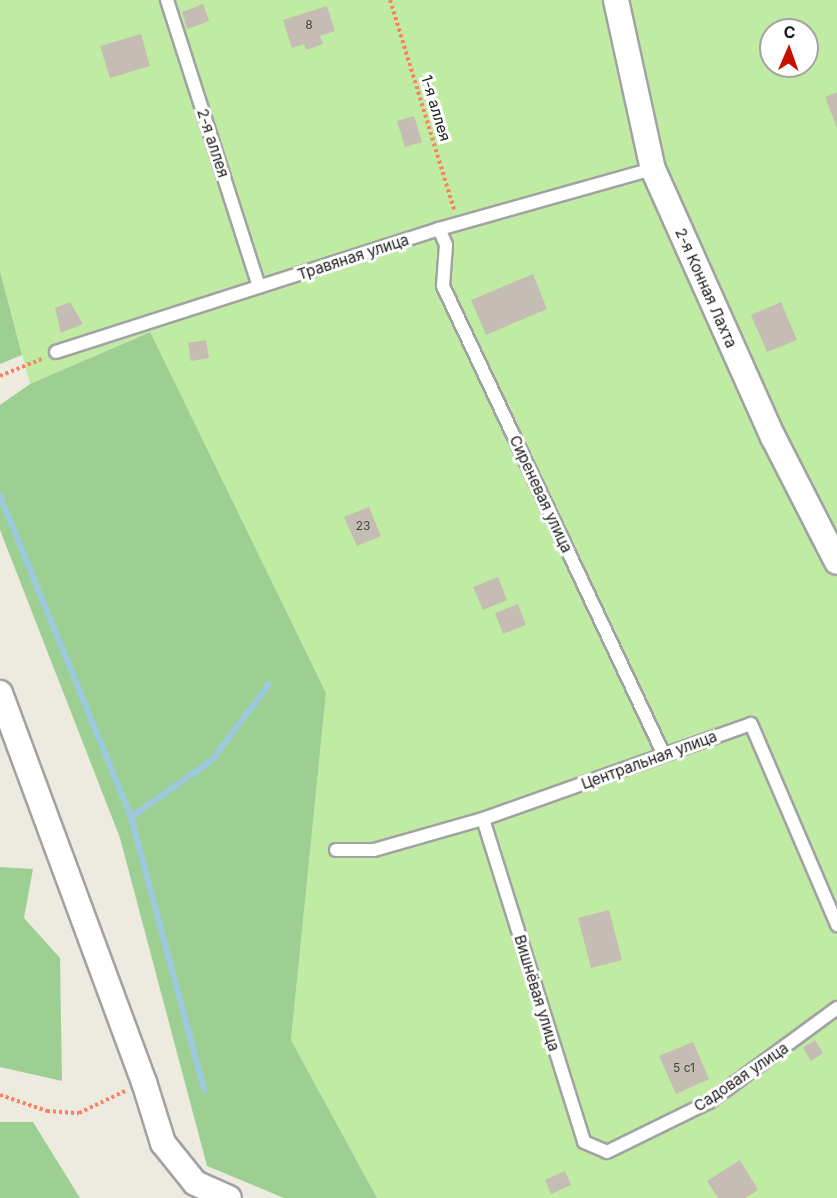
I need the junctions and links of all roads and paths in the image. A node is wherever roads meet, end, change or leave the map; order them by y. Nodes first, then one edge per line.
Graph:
1 (166, 0) edge
2 (390, 0) edge
3 (616, 0) edge
4 (653, 169) junction
5 (459, 224) junction
6 (439, 229) junction
7 (259, 287) junction
8 (56, 352) joint
9 (0, 376) edge
10 (837, 562) edge
11 (0, 693) edge
12 (664, 755) junction
13 (483, 819) junction
14 (336, 850) dead end
15 (837, 925) edge
16 (837, 1008) edge
17 (144, 1082) junction
18 (0, 1095) edge
19 (607, 1152) joint
20 (229, 1198) edge

1 - 7 lane, 2-я аллея
2 - 5 path, 1-я аллея
3 - 4 street, 2-я Конная Лахта
4 - 5 lane, Травяная улица
4 - 10 street, 2-я Конная Лахта
5 - 6 lane, Травяная улица
6 - 7 lane, Травяная улица
6 - 12 lane, Сиреневая улица
7 - 8 lane, Травяная улица
8 - 9 path
11 - 17 street
12 - 13 lane, Центральная улица
12 - 15 lane, Центральная улица
13 - 14 lane, Центральная улица
13 - 19 lane, Вишнёвая улица
16 - 19 lane, Садовая улица
17 - 18 path
17 - 20 street

